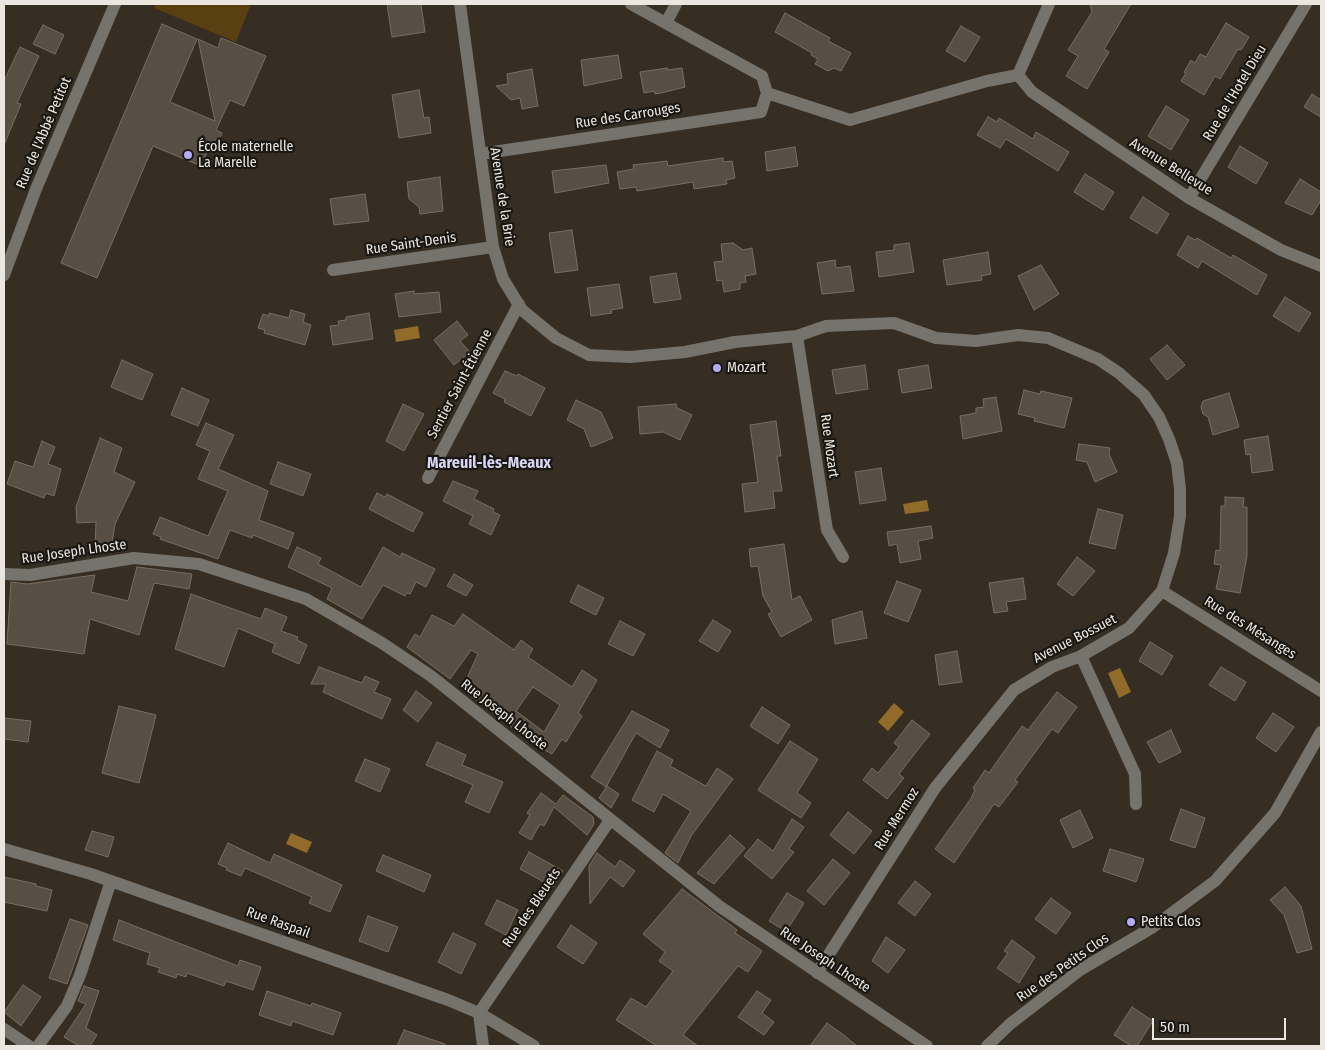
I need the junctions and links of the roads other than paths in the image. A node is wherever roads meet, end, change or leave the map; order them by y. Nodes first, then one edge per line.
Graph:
1 (115, 4) edge
2 (460, 4) edge
3 (631, 4) edge
4 (676, 4) edge
5 (1049, 4) edge
6 (1306, 4) edge
7 (666, 23) junction
8 (1018, 75) junction
9 (767, 93) junction
10 (480, 154) junction
11 (1189, 198) junction
12 (493, 247) junction
13 (1321, 266) edge
14 (333, 270) dead end
15 (4, 275) edge
16 (519, 304) junction
17 (797, 336) junction
18 (428, 478) dead end
19 (843, 557) dead end
20 (4, 574) edge
21 (1162, 591) junction
22 (1081, 656) junction
23 (1014, 690) joint
24 (1321, 691) edge
25 (1321, 732) edge
26 (1136, 804) dead end
27 (610, 820) junction
28 (4, 849) edge
29 (111, 880) junction
30 (817, 973) junction
31 (478, 1013) junction
32 (4, 1029) edge
33 (29, 1046) edge
34 (38, 1046) edge
35 (483, 1046) edge
36 (534, 1046) edge
37 (927, 1046) edge
38 (987, 1046) edge

1 - 15 street, Rue de l'Abbé Petitot
2 - 10 street, Avenue de la Brie
3 - 7 street
4 - 7 street
5 - 8 street
6 - 11 street, Rue de l'Hotel Dieu
7 - 9 street
8 - 9 street
8 - 11 street, Avenue Bellevue
9 - 10 street, Rue des Carrouges
10 - 12 street, Avenue de la Brie
11 - 13 street, Avenue Bellevue
12 - 14 street, Rue Saint-Denis
12 - 16 street, Avenue de la Brie
16 - 17 street, Avenue de la Brie
16 - 18 street, Sentier Saint-Étienne
17 - 19 street, Rue Mozart
17 - 21 street, Avenue Bossuet
20 - 27 street, Rue Joseph Lhoste
21 - 22 street, Avenue Bossuet
21 - 24 street, Rue des Mésanges
22 - 23 street, Avenue Bossuet
22 - 26 street
23 - 30 street, Rue Mermoz
25 - 38 street, Rue des Petits Clos
27 - 30 street, Rue Joseph Lhoste
27 - 31 street, Rue des Bleuets
28 - 29 street, Rue Raspail
29 - 31 street, Rue Raspail
29 - 34 street
30 - 37 street, Rue Joseph Lhoste
31 - 35 street
31 - 36 street, Rue Raspail
32 - 33 street

